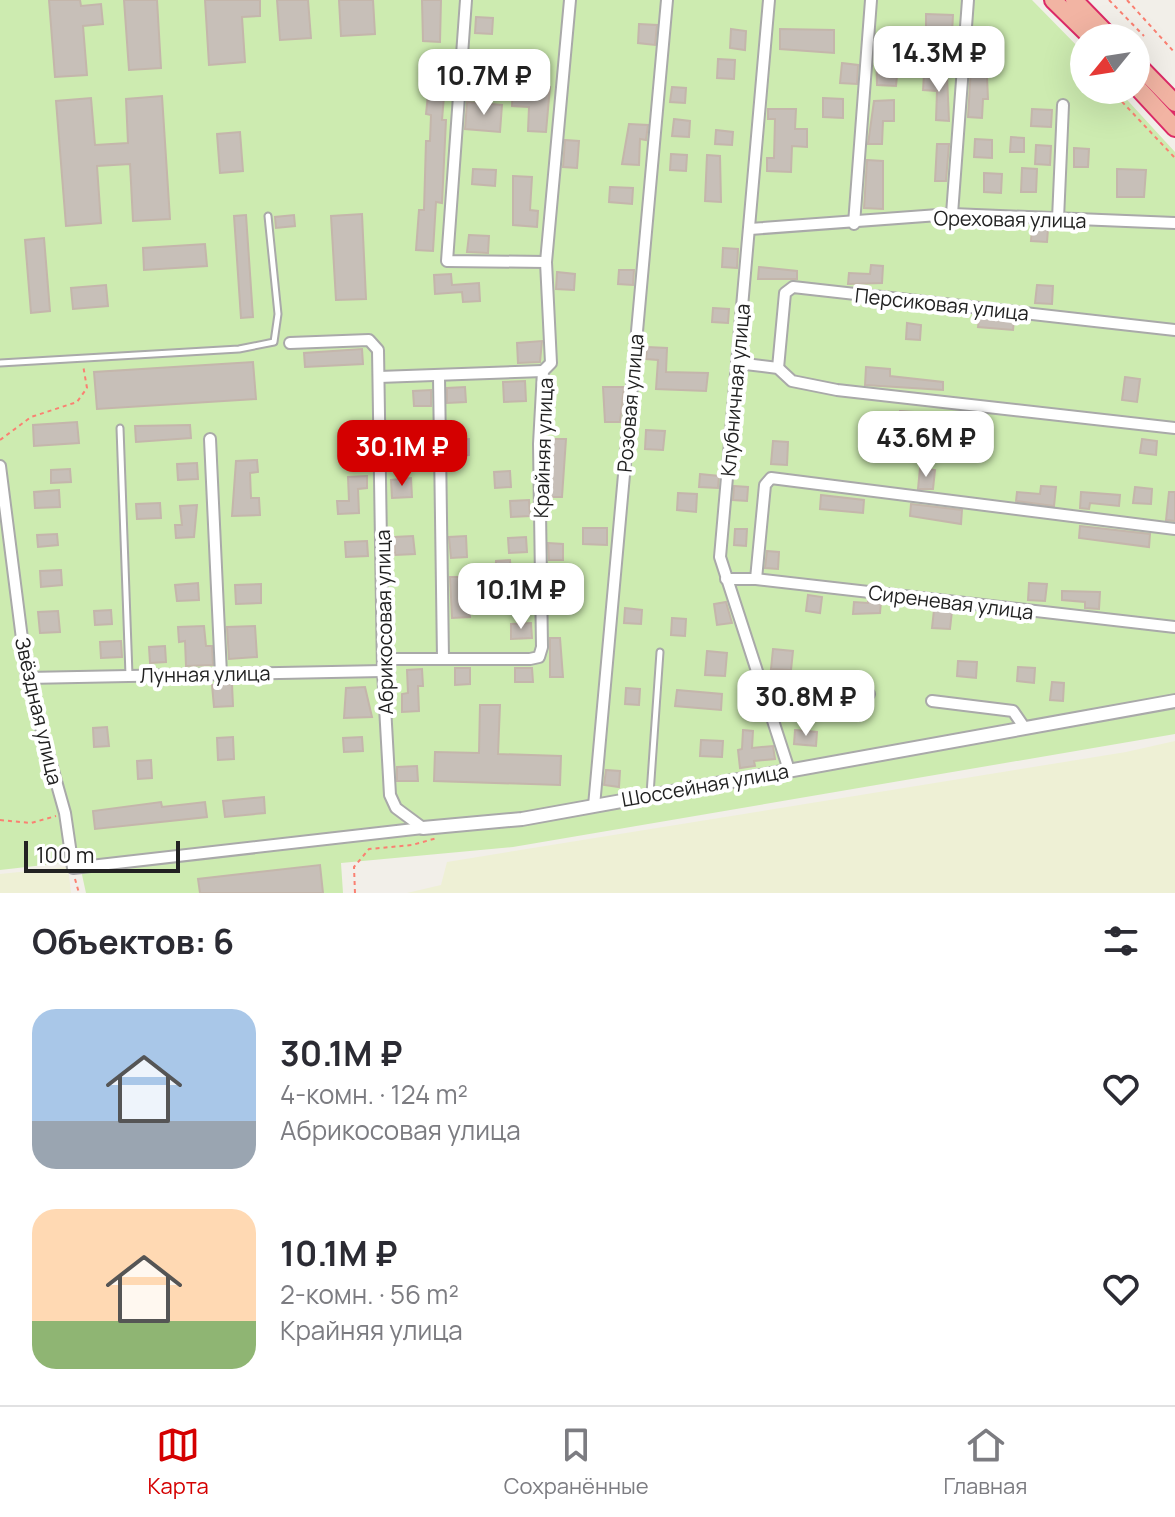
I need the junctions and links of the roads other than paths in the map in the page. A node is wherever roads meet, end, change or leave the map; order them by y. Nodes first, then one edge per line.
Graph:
1 (466, 0) edge
2 (570, 0) edge
3 (667, 0) edge
4 (769, 0) edge
5 (871, 0) edge
6 (968, 0) edge
7 (1053, 0) edge
8 (1074, 0) edge
9 (1078, 24) edge
10 (1097, 24) edge
11 (1150, 77) edge
12 (1150, 101) edge
13 (1175, 103) edge
14 (1063, 105) dead end
15 (1175, 128) edge
16 (952, 214) junction
17 (268, 216) dead end
18 (1058, 219) junction
19 (1175, 223) edge
20 (854, 224) junction
21 (750, 229) junction
22 (546, 262) junction
23 (1175, 330) edge
24 (290, 343) dead end
25 (0, 363) edge
26 (737, 363) junction
27 (778, 368) junction
28 (543, 371) junction
29 (379, 377) junction
30 (439, 377) junction
31 (120, 428) dead end
32 (1175, 428) edge
33 (210, 439) dead end
34 (0, 466) edge
35 (1175, 529) edge
36 (726, 579) junction
37 (756, 579) junction
38 (1175, 627) edge
39 (660, 652) dead end
40 (384, 659) junction
41 (443, 659) junction
42 (383, 671) junction
43 (221, 674) junction
44 (129, 676) junction
45 (27, 678) junction
46 (761, 680) junction
47 (869, 694) dead end
48 (932, 701) dead end
49 (1175, 701) edge
50 (1024, 727) junction
51 (789, 770) junction
52 (650, 795) junction
53 (594, 806) junction
54 (423, 828) junction

1 - 22 street
2 - 22 street, Крайняя улица
3 - 53 street, Розовая улица
4 - 21 street, Клубничная улица
5 - 20 street
6 - 16 street
7 - 9 highway
8 - 10 highway
11 - 13 highway
12 - 15 highway
14 - 18 street
16 - 18 street, Ореховая улица
16 - 20 street, Ореховая улица
17 - 25 lane
18 - 19 street, Ореховая улица
20 - 21 street, Ореховая улица
21 - 26 street, Клубничная улица
22 - 28 street, Крайняя улица
23 - 27 street, Персиковая улица
24 - 29 street, Абрикосовая улица
26 - 27 street
26 - 36 street, Клубничная улица
27 - 32 street
28 - 30 street
28 - 41 street, Крайняя улица
29 - 30 street
29 - 40 street, Абрикосовая улица
30 - 41 street
31 - 44 lane
33 - 43 street
34 - 45 street, Звёздная улица
35 - 37 street
36 - 37 street, Сиреневая улица
36 - 46 street, Клубничная улица
37 - 38 street, Сиреневая улица
39 - 52 lane
40 - 41 street
40 - 42 street, Абрикосовая улица
42 - 43 street, Лунная улица
42 - 54 street, Абрикосовая улица
43 - 44 street, Лунная улица
44 - 45 street, Лунная улица
45 - 54 street, Звёздная улица
46 - 47 street
46 - 51 street, Клубничная улица
48 - 50 street
49 - 50 street, Шоссейная улица
50 - 51 street, Шоссейная улица
51 - 52 street, Шоссейная улица
52 - 53 street, Шоссейная улица
53 - 54 street, Шоссейная улица

